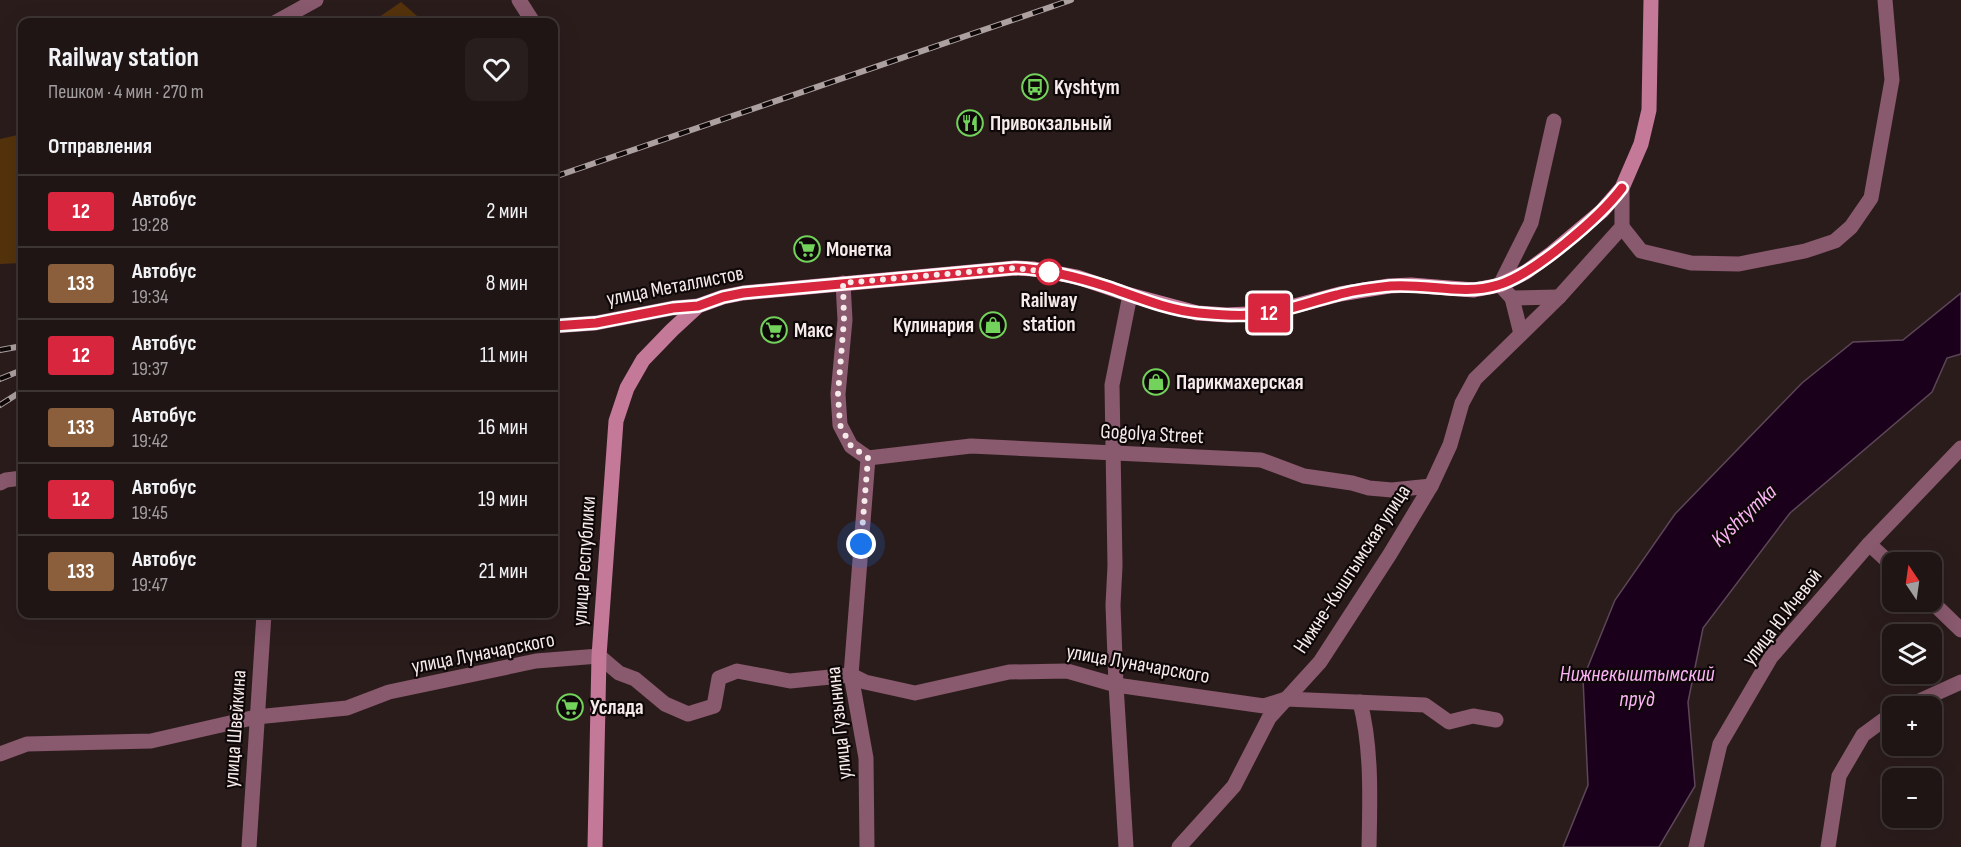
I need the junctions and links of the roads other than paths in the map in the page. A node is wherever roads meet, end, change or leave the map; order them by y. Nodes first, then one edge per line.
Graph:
1 (316, 0) edge
2 (519, 0) edge
3 (1651, 0) edge
4 (1885, 0) edge
5 (283, 18) edge
6 (530, 18) edge
7 (1554, 121) dead end
8 (1622, 188) junction
9 (1622, 227) junction
10 (843, 283) junction
11 (1500, 285) junction
12 (1130, 295) junction
13 (1512, 297) junction
14 (1559, 297) junction
15 (698, 306) junction
16 (558, 326) edge
17 (1521, 334) junction
18 (1961, 448) edge
19 (1114, 453) junction
20 (868, 458) junction
21 (18, 478) edge
22 (0, 483) edge
23 (1431, 486) junction
24 (1869, 544) junction
25 (1882, 556) edge
26 (1942, 612) edge
27 (264, 618) edge
28 (1961, 630) edge
29 (599, 656) junction
30 (851, 675) junction
31 (1961, 682) edge
32 (1116, 685) junction
33 (1930, 696) edge
34 (1286, 699) junction
35 (1360, 702) junction
36 (256, 717) junction
37 (1496, 720) dead end
38 (1882, 721) edge
39 (0, 754) edge
40 (249, 847) edge
41 (595, 847) edge
42 (867, 847) edge
43 (1126, 847) edge
44 (1179, 847) edge
45 (1369, 847) edge
46 (1696, 847) edge
47 (1828, 847) edge

1 - 5 street
2 - 6 street
3 - 8 main road
4 - 9 street
7 - 11 street
8 - 9 street
8 - 11 main road, улица Металлистов
9 - 14 street, Нижне-Кыштымская улица
10 - 12 main road, улица Металлистов
10 - 15 main road, улица Металлистов
10 - 20 street
11 - 12 main road, улица Металлистов
11 - 13 street
12 - 19 street
13 - 14 street
13 - 17 street
14 - 17 street, Нижне-Кыштымская улица
15 - 16 street, улица Металлистов
15 - 29 main road, улица Республики
17 - 23 street, Нижне-Кыштымская улица
18 - 24 street, улица Ю.Ичевой
19 - 20 street, Gogolya Street
19 - 23 street, Gogolya Street
19 - 32 street
20 - 30 street, улица Гузынина
21 - 22 street
23 - 34 street, Нижне-Кыштымская улица
24 - 25 street
24 - 46 street, улица Ю.Ичевой
26 - 28 street
27 - 36 street, улица Швейкина
29 - 30 street, улица Луначарского
29 - 36 street, улица Луначарского
29 - 41 main road, улица Республики
30 - 32 street, улица Луначарского
30 - 42 street, улица Гузынина
31 - 33 street
32 - 34 street, улица Луначарского
32 - 43 street
34 - 35 street, улица Луначарского
34 - 44 street, Нижне-Кыштымская улица
35 - 37 street, улица Луначарского
35 - 45 street
36 - 39 street, улица Луначарского
36 - 40 street, улица Швейкина
38 - 47 street

